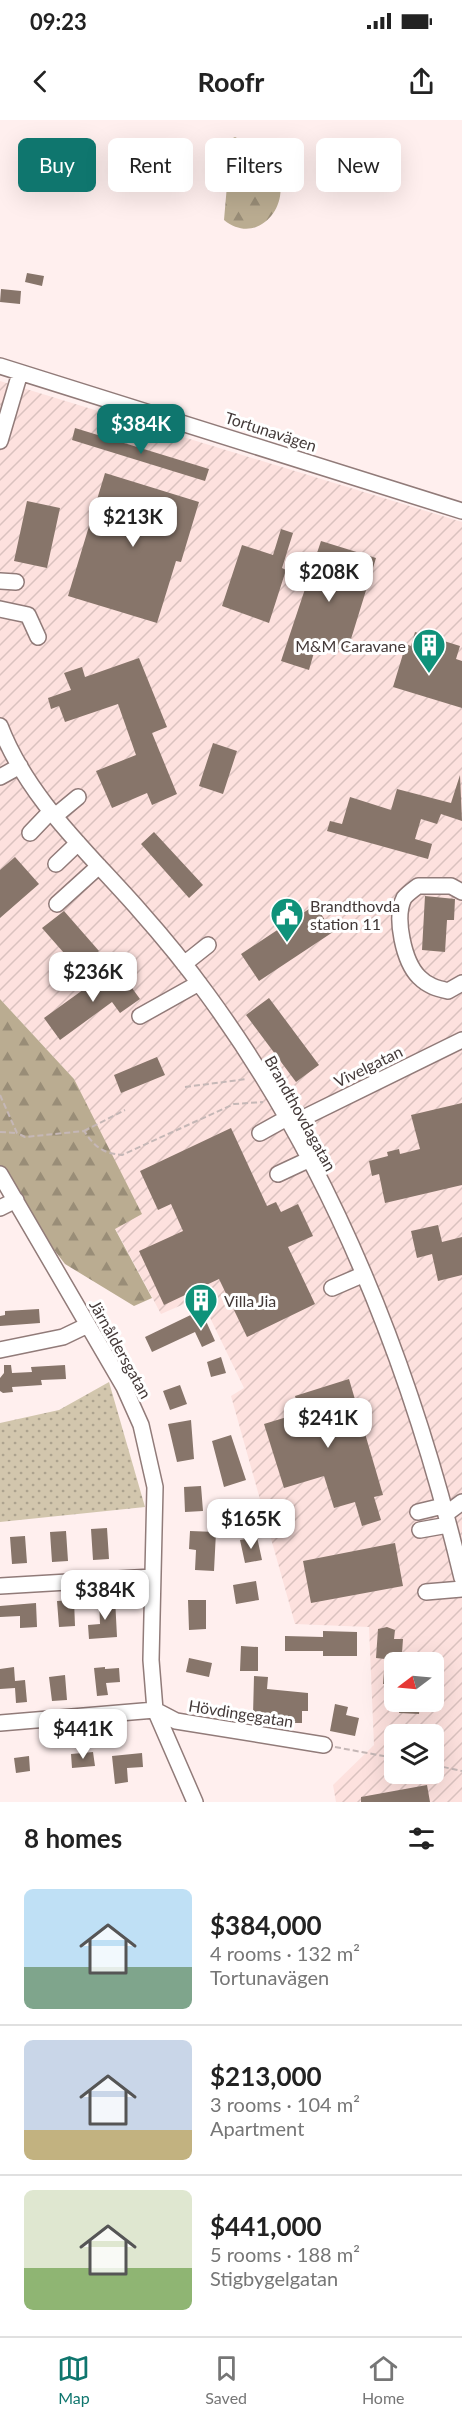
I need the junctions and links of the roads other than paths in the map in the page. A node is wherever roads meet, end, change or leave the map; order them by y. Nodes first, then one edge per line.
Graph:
1 (0, 366) edge
2 (20, 373) junction
3 (0, 441) edge
4 (462, 511) edge
5 (0, 581) edge
6 (16, 582) dead end
7 (0, 609) edge
8 (38, 637) dead end
9 (0, 726) edge
10 (20, 766) junction
11 (0, 777) edge
12 (78, 797) dead end
13 (53, 814) junction
14 (30, 833) dead end
15 (78, 843) junction
16 (56, 864) dead end
17 (99, 866) junction
18 (462, 892) edge
19 (57, 904) dead end
20 (208, 945) dead end
21 (184, 964) junction
22 (199, 983) junction
23 (462, 983) edge
24 (140, 1016) dead end
25 (462, 1040) edge
26 (289, 1121) junction
27 (260, 1133) dead end
28 (308, 1160) junction
29 (0, 1174) edge
30 (278, 1174) dead end
31 (16, 1200) junction
32 (0, 1208) edge
33 (362, 1275) junction
34 (333, 1288) dead end
35 (88, 1325) junction
36 (0, 1350) edge
37 (462, 1502) edge
38 (418, 1512) dead end
39 (446, 1515) junction
40 (420, 1530) dead end
41 (152, 1576) junction
42 (462, 1578) edge
43 (0, 1586) edge
44 (462, 1589) edge
45 (426, 1592) dead end
46 (155, 1710) junction
47 (0, 1723) edge
48 (324, 1745) road end
49 (195, 1802) edge

1 - 2 street, Tortunavägen
2 - 3 street
2 - 4 street, Tortunavägen
5 - 6 street
7 - 8 street
9 - 10 street, Brandthovdagatan
10 - 11 street
10 - 13 street, Brandthovdagatan
12 - 13 street
13 - 14 street
13 - 15 street, Brandthovdagatan
15 - 16 street
15 - 17 street, Brandthovdagatan
17 - 19 street
17 - 21 street, Brandthovdagatan
18 - 23 street
20 - 21 street
21 - 22 street, Brandthovdagatan
22 - 24 street
22 - 26 street, Brandthovdagatan
25 - 26 street, Vivelgatan
26 - 27 street, Vivelgatan
26 - 28 street, Brandthovdagatan
28 - 30 street
28 - 33 street, Brandthovdagatan
29 - 31 street, Järnåldersgatan
31 - 32 street
31 - 35 street, Järnåldersgatan
33 - 34 street
33 - 39 street, Brandthovdagatan
35 - 36 street
35 - 41 street, Järnåldersgatan
37 - 39 street
38 - 39 street
39 - 40 street
39 - 42 street, Brandthovdagatan
41 - 43 street
41 - 46 street, Järnåldersgatan
44 - 45 street
46 - 47 street
46 - 48 street, Hövdingegatan
46 - 49 street, Järnåldersgatan

